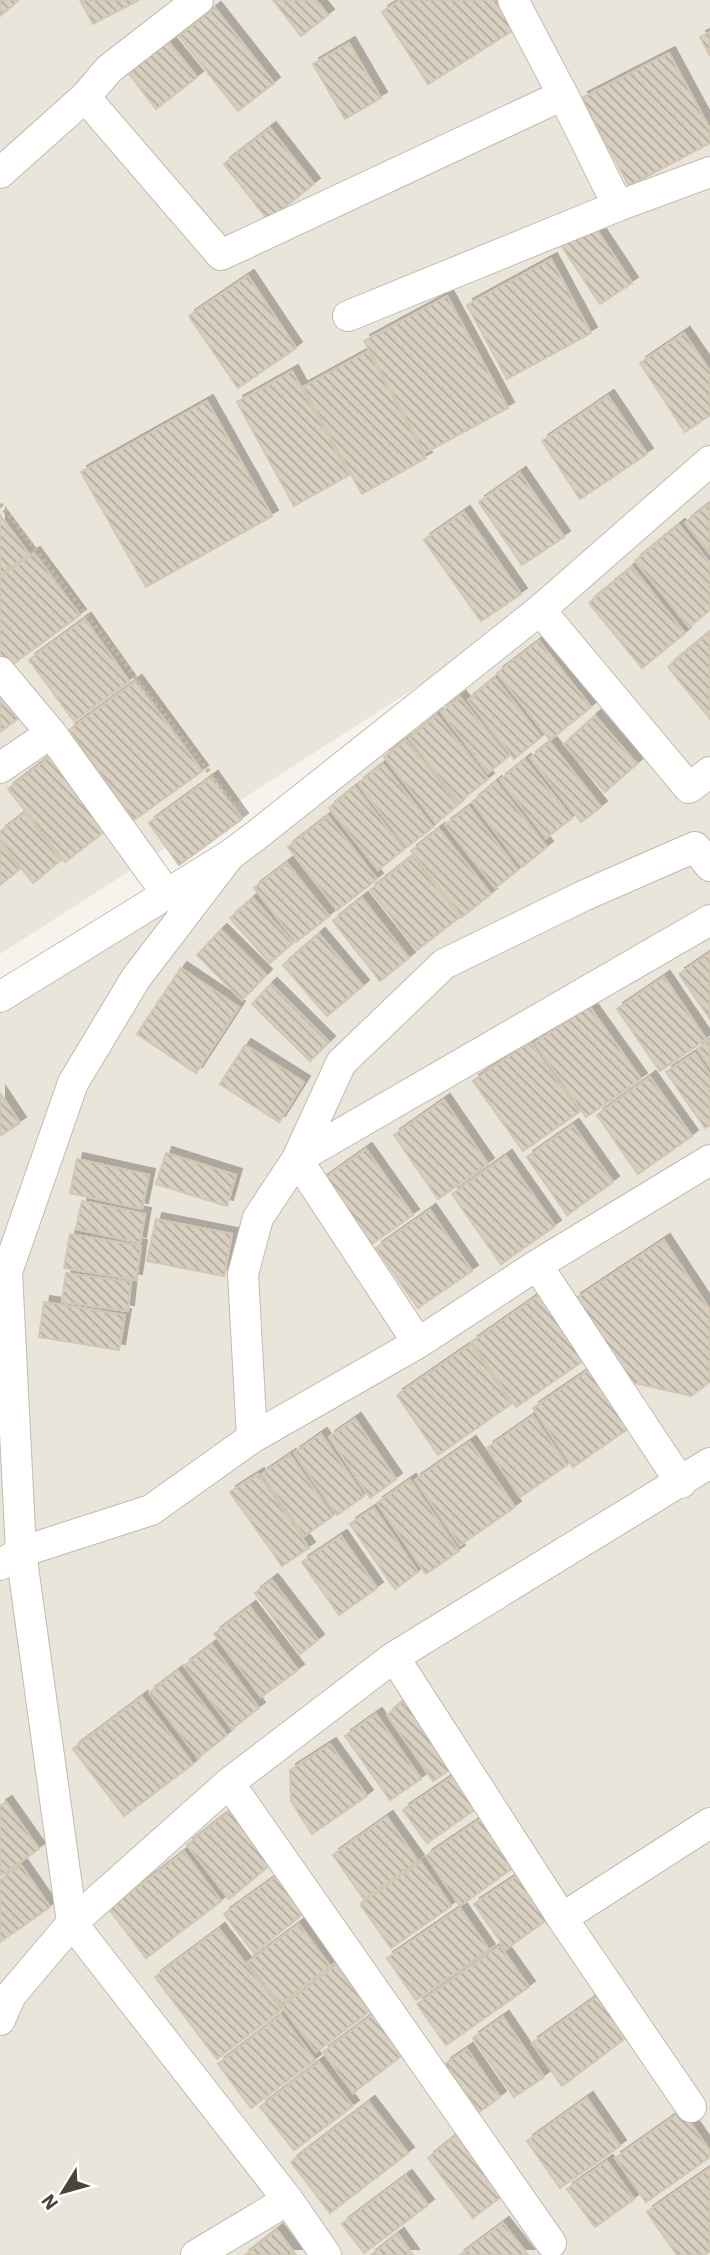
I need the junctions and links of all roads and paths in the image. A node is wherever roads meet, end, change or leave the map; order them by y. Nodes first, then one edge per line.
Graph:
1 (198, 0) edge
2 (516, 1) edge
3 (563, 95) junction
4 (85, 97) junction
5 (710, 172) edge
6 (0, 173) edge
7 (618, 206) junction
8 (348, 316) dead end
9 (710, 461) edge
10 (0, 504) edge
11 (540, 610) junction
12 (0, 672) edge
13 (51, 733) junction
14 (0, 768) edge
15 (710, 772) edge
16 (258, 834) junction
17 (230, 855) junction
18 (710, 866) edge
19 (167, 894) junction
20 (710, 920) edge
21 (0, 997) edge
22 (297, 1159) junction
23 (710, 1160) edge
24 (537, 1265) junction
25 (3, 1274) edge
26 (418, 1343) junction
27 (252, 1438) junction
28 (710, 1463) edge
29 (681, 1483) junction
30 (11, 1558) edge
31 (394, 1657) junction
32 (229, 1783) junction
33 (710, 1823) edge
34 (562, 1917) junction
35 (72, 1923) junction
36 (3, 2003) edge
37 (691, 2107) dead end
38 (288, 2200) junction
39 (551, 2244) dead end
40 (196, 2255) edge
41 (326, 2255) edge

1 - 4 street
2 - 3 street
3 - 4 street
3 - 7 street
4 - 6 street
5 - 7 street
7 - 8 street
9 - 11 street
10 - 16 path
11 - 15 street
11 - 16 street
12 - 13 street
13 - 14 street
13 - 19 street
16 - 17 street
17 - 19 street
17 - 25 street
18 - 22 street
19 - 21 street
20 - 22 street
22 - 26 street
22 - 27 street
23 - 24 street
24 - 26 street
24 - 29 street
25 - 30 street
26 - 27 street
27 - 30 street
28 - 29 street
29 - 31 street
30 - 35 street
31 - 32 street
31 - 34 street
32 - 35 street
32 - 39 street
33 - 34 street
34 - 37 street
35 - 36 street
35 - 38 street
38 - 40 street
38 - 41 street

